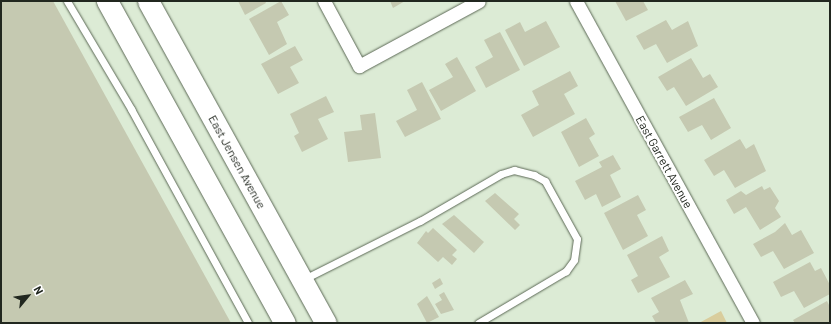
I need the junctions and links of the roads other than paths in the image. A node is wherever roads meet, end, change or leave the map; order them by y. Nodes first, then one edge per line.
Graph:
1 (67, 1) edge
2 (107, 1) edge
3 (148, 1) edge
4 (324, 1) edge
5 (480, 1) edge
6 (576, 1) edge
7 (303, 280) junction
8 (248, 323) edge
9 (285, 323) edge
10 (326, 323) edge
11 (478, 323) edge
12 (753, 323) edge

1 - 8 lane
2 - 9 main road
3 - 7 main road, East Jensen Avenue
4 - 5 street
6 - 12 street, East Garrett Avenue
7 - 10 main road, East Jensen Avenue
7 - 11 lane

